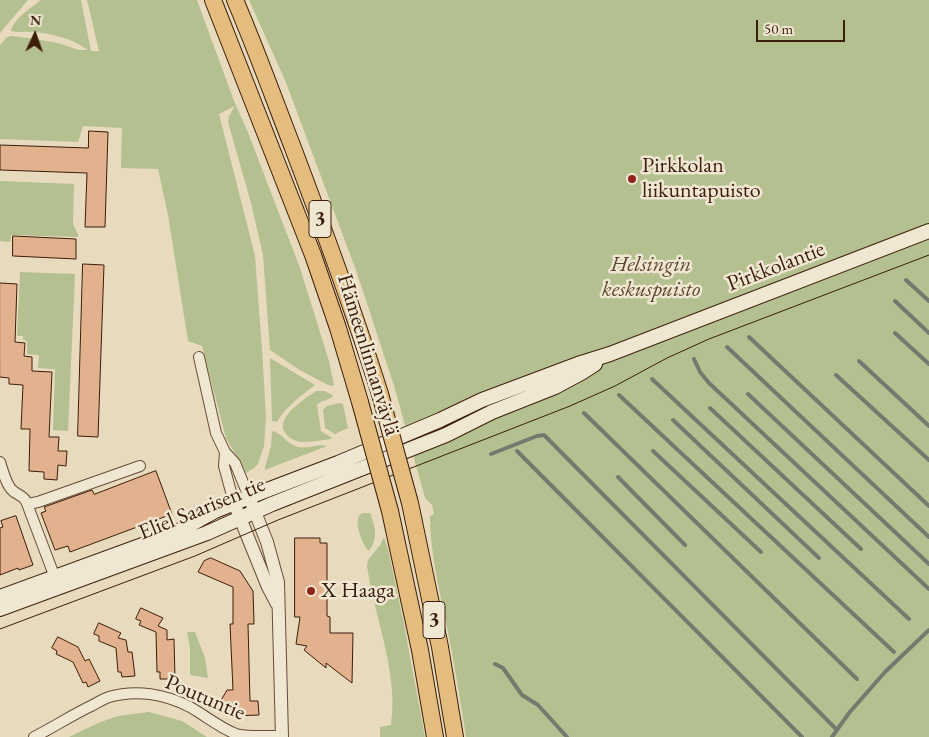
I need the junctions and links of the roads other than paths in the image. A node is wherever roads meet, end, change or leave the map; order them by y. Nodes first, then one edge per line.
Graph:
1 (213, 0) edge
2 (235, 0) edge
3 (929, 231) edge
4 (610, 354) junction
5 (199, 357) dead end
6 (414, 431) joint
7 (418, 446) joint
8 (225, 452) junction
9 (0, 462) edge
10 (140, 466) dead end
11 (249, 497) junction
12 (234, 503) junction
13 (28, 504) junction
14 (255, 512) junction
15 (240, 519) junction
16 (56, 582) junction
17 (0, 597) edge
18 (278, 606) junction
19 (0, 608) edge
20 (34, 737) edge
21 (282, 737) edge
22 (435, 737) edge
23 (455, 737) edge

1 - 22 highway, Hämeenlinnanväylä / 3, bridge
2 - 23 highway, Hämeenlinnanväylä / 3, bridge
3 - 4 main road, Pirkkolantie
4 - 6 main road, Pirkkolantie
4 - 7 main road, Pirkkolantie
5 - 8 street
6 - 11 main road, Eliel Saarisen tie
7 - 14 main road, Eliel Saarisen tie
8 - 11 street
8 - 12 street
9 - 13 street
10 - 13 street
11 - 12 main road, Eliel Saarisen tie
11 - 14 street
12 - 15 street
12 - 16 main road, Eliel Saarisen tie
13 - 16 street
14 - 15 main road, Eliel Saarisen tie
14 - 18 street
15 - 16 main road, Eliel Saarisen tie
15 - 18 street
16 - 17 main road, Eliel Saarisen tie
16 - 19 main road, Eliel Saarisen tie
18 - 21 street
20 - 21 street, Poutuntie

